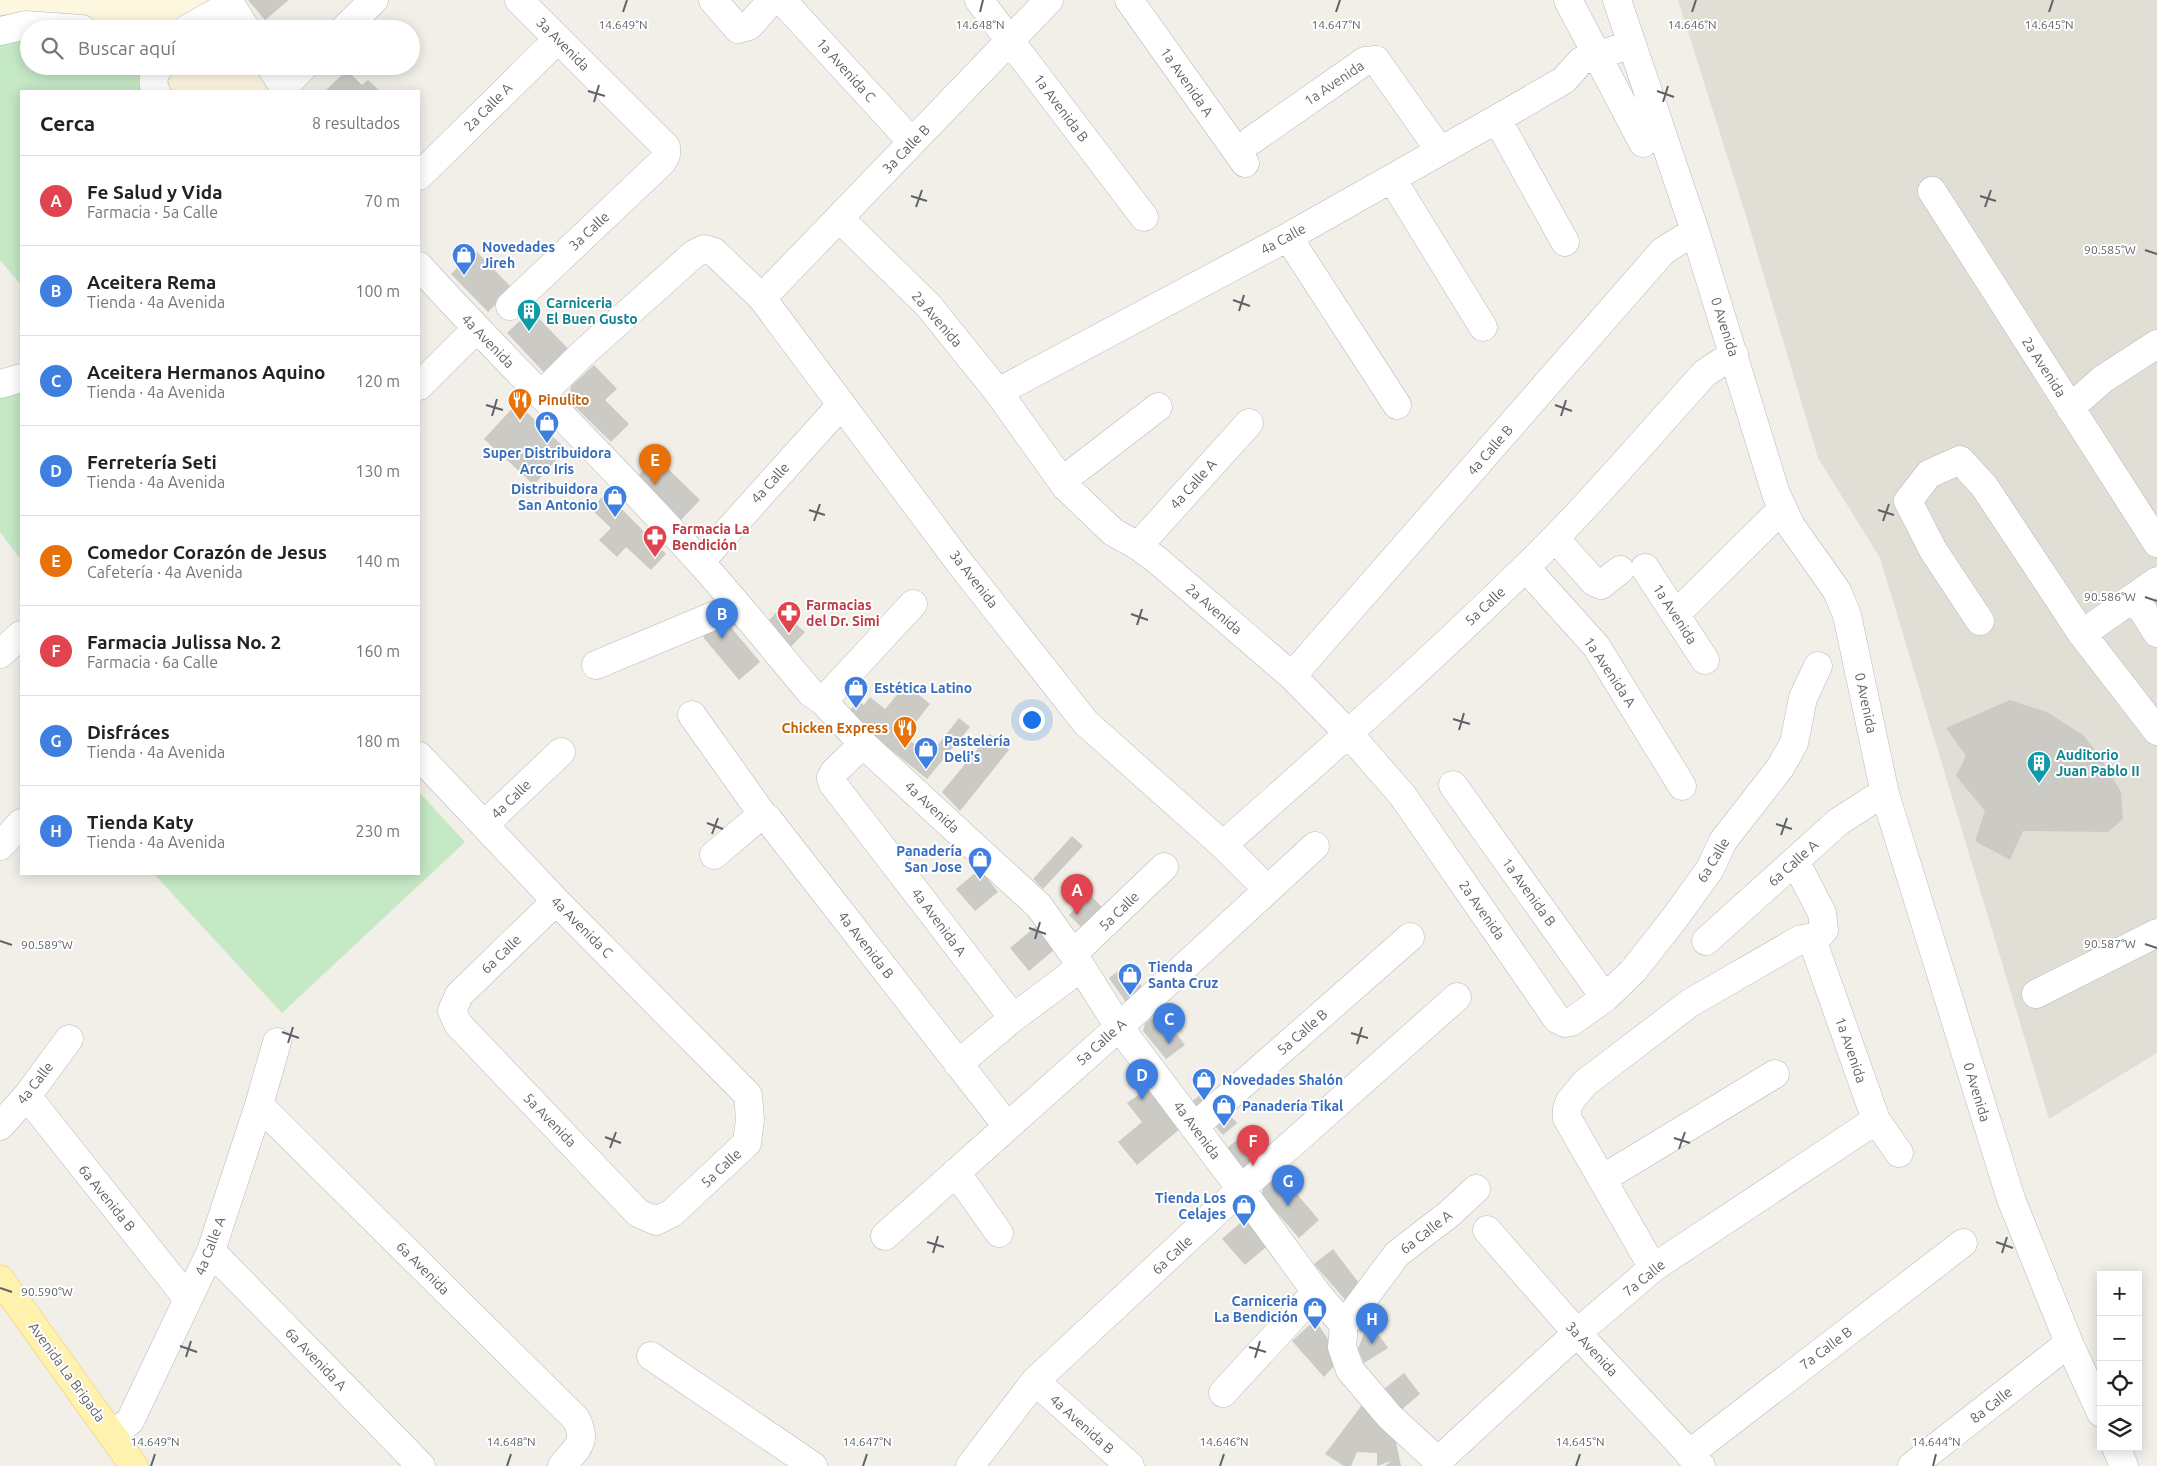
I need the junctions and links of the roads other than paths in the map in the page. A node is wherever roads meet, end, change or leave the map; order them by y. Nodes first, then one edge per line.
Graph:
1 (374, 0) edge
2 (519, 0) edge
3 (713, 0) edge
4 (772, 0) edge
5 (779, 0) edge
6 (979, 0) edge
7 (1049, 0) edge
8 (1129, 0) edge
9 (1568, 0) edge
10 (1617, 0) edge
11 (234, 16) edge
12 (220, 20) edge
13 (353, 20) edge
14 (20, 26) edge
15 (0, 31) edge
16 (558, 39) junction
17 (1010, 41) junction
18 (1634, 50) junction
19 (1600, 62) junction
20 (154, 75) edge
21 (290, 75) edge
22 (280, 82) edge
23 (156, 90) edge
24 (1497, 119) junction
25 (912, 142) junction
26 (1642, 143) dead end
27 (1440, 151) junction
28 (1248, 152) joint
29 (666, 155) joint
30 (420, 175) edge
31 (1392, 179) junction
32 (1932, 191) dead end
33 (1144, 216) dead end
34 (839, 218) junction
35 (1695, 231) junction
36 (1288, 237) junction
37 (1565, 242) dead end
38 (420, 267) edge
39 (762, 298) junction
40 (510, 306) dead end
41 (1483, 327) dead end
42 (476, 329) junction
43 (2157, 344) edge
44 (1734, 354) junction
45 (20, 378) edge
46 (0, 384) edge
47 (420, 385) edge
48 (998, 392) junction
49 (541, 394) junction
50 (841, 405) junction
51 (1397, 405) dead end
52 (1158, 407) dead end
53 (2070, 408) junction
54 (1249, 423) dead end
55 (1062, 481) junction
56 (1782, 509) junction
57 (1555, 538) junction
58 (2157, 543) edge
59 (1138, 546) junction
60 (700, 562) junction
61 (1526, 568) junction
62 (2157, 581) edge
63 (2135, 598) junction
64 (913, 604) dead end
65 (737, 606) junction
66 (1676, 614) junction
67 (1980, 621) dead end
68 (2157, 633) edge
69 (2082, 634) junction
70 (20, 636) edge
71 (0, 654) edge
72 (1704, 660) dead end
73 (596, 665) dead end
74 (1818, 666) dead end
75 (1292, 676) junction
76 (824, 701) junction
77 (692, 715) dead end
78 (2157, 730) edge
79 (1348, 734) junction
80 (863, 744) junction
81 (561, 752) dead end
82 (420, 757) edge
83 (1453, 785) dead end
84 (1682, 786) dead end
85 (1885, 794) junction
86 (764, 815) junction
87 (20, 824) edge
88 (484, 825) junction
89 (0, 846) edge
90 (1223, 846) junction
91 (1315, 846) dead end
92 (714, 855) dead end
93 (1795, 861) junction
94 (1164, 867) dead end
95 (1268, 889) junction
96 (556, 901) junction
97 (2157, 932) edge
98 (1410, 937) dead end
99 (1706, 941) dead end
100 (1813, 942) junction
101 (1076, 961) junction
102 (2036, 994) dead end
103 (1457, 997) dead end
104 (1605, 998) junction
105 (452, 1010) joint
106 (1013, 1018) junction
107 (1565, 1023) joint
108 (1119, 1027) junction
109 (69, 1039) dead end
110 (277, 1042) dead end
111 (958, 1064) junction
112 (1775, 1074) dead end
113 (748, 1095) joint
114 (27, 1096) junction
115 (259, 1105) junction
116 (1876, 1120) junction
117 (0, 1126) edge
118 (1007, 1126) junction
119 (1194, 1127) junction
120 (1899, 1153) dead end
121 (956, 1172) junction
122 (1602, 1179) junction
123 (1241, 1189) junction
124 (1476, 1190) dead end
125 (656, 1221) joint
126 (1486, 1230) dead end
127 (999, 1233) dead end
128 (885, 1236) dead end
129 (1963, 1244) dead end
130 (211, 1251) junction
131 (1653, 1268) junction
132 (0, 1279) edge
133 (1316, 1292) junction
134 (188, 1299) junction
135 (1344, 1325) junction
136 (1577, 1333) junction
137 (2070, 1343) junction
138 (651, 1356) dead end
139 (1035, 1381) junction
140 (1223, 1393) dead end
141 (2098, 1406) edge
142 (112, 1435) junction
143 (2118, 1451) edge
144 (1695, 1460) edge
145 (1437, 1463) edge
146 (134, 1466) edge
147 (421, 1466) edge
148 (562, 1466) edge
149 (812, 1466) edge
150 (970, 1466) edge
151 (1130, 1466) edge
152 (1912, 1466) edge
153 (2124, 1466) edge

1 - 13 street
2 - 16 street, 3a Avenida
3 - 4 street
5 - 25 street, 1a Avenida C
6 - 17 street, 1a Avenida B
7 - 17 street, 3a Calle B
8 - 28 street, 1a Avenida A
9 - 19 street
10 - 18 street, 0 Avenida
11 - 12 street
14 - 15 street
16 - 29 street, 3a Avenida
16 - 30 street, 2a Calle A
17 - 25 street, 3a Calle B
17 - 33 street, 1a Avenida B
18 - 19 street, 4a Calle
18 - 35 street, 0 Avenida
19 - 24 street, 4a Calle
19 - 26 street
20 - 23 street
21 - 22 street
24 - 27 street, 4a Calle
24 - 37 street
25 - 34 street, 3a Calle B
27 - 28 street, 1a Avenida
27 - 31 street, 4a Calle
29 - 40 street, 3a Calle
31 - 36 street, 4a Calle
31 - 41 street
32 - 53 street, 2a Avenida
34 - 39 street, 3a Calle B
34 - 48 street, 2a Avenida
35 - 44 street, 0 Avenida
35 - 75 street, 4a Calle B
36 - 48 street, 4a Calle
36 - 51 street
38 - 42 street, 4a Avenida
39 - 49 street, 3a Avenida
39 - 50 street, 3a Avenida
42 - 47 street
42 - 49 street, 4a Avenida
43 - 53 street
44 - 56 street, 0 Avenida
44 - 57 street, 5a Calle
45 - 46 street
48 - 55 street, 2a Avenida
49 - 60 street, 4a Avenida
50 - 60 street, 4a Calle
50 - 90 street, 3a Avenida
52 - 55 street
53 - 58 street, 2a Avenida
54 - 59 street, 4a Calle A
55 - 59 street, 2a Avenida
56 - 66 street
56 - 85 street, 0 Avenida
57 - 61 street, 5a Calle
57 - 66 street, 1a Avenida
59 - 75 street, 2a Avenida
60 - 65 street, 4a Avenida
61 - 79 street, 5a Calle
61 - 84 street, 1a Avenida A
62 - 63 street
63 - 68 street
63 - 69 street
64 - 76 street
65 - 73 street
65 - 76 street, 4a Avenida
66 - 72 street, 1a Avenida
67 - 69 street
69 - 78 street
70 - 71 street
74 - 104 street, 6a Calle
75 - 79 street, 2a Avenida
76 - 80 street, 4a Avenida
77 - 86 street, 4a Avenida B
79 - 90 street, 5a Calle
79 - 107 street, 2a Avenida
80 - 101 street, 4a Avenida
80 - 106 street, 4a Avenida A
81 - 88 street, 4a Calle
82 - 88 street, 4a Avenida C
83 - 104 street, 1a Avenida B
85 - 93 street, 6a Calle A
85 - 137 street, 0 Avenida
86 - 92 street
86 - 111 street, 4a Avenida B
87 - 89 street
88 - 96 street, 4a Avenida C
90 - 95 street, 3a Avenida
91 - 95 street, 5a Calle A
93 - 99 street, 6a Calle A
93 - 100 street
94 - 101 street, 5a Calle
95 - 108 street, 5a Calle A
96 - 105 street, 6a Calle
96 - 113 street, 4a Avenida C
97 - 102 street
98 - 119 street, 5a Calle B
100 - 116 street, 1a Avenida
100 - 122 street
101 - 106 street, 5a Calle
101 - 108 street, 4a Avenida
103 - 123 street, 6a Calle
104 - 107 street, 6a Calle
105 - 125 street, 5a Avenida
106 - 111 street, 5a Calle
108 - 118 street, 5a Calle A
108 - 119 street, 4a Avenida
109 - 114 street, 4a Calle
110 - 115 street, 4a Calle A
111 - 118 street, 4a Avenida B
112 - 122 street
113 - 125 street, 5a Calle
114 - 117 street, 4a Calle
114 - 134 street, 6a Avenida B
115 - 130 street, 4a Calle A
115 - 148 street, 6a Avenida
116 - 120 street, 1a Avenida
116 - 131 street, 7a Calle
118 - 121 street, 5a Calle A
119 - 123 street, 4a Avenida
121 - 127 street
121 - 128 street, 5a Calle A
122 - 131 street
123 - 133 street, 4a Avenida
123 - 139 street, 6a Calle
124 - 135 street, 6a Calle A
126 - 136 street, 3a Avenida
129 - 144 street, 7a Calle B
130 - 134 street, 4a Calle A
130 - 147 street, 6a Avenida A
131 - 136 street, 7a Calle
132 - 142 main road, Avenida La Brigada
133 - 135 street, 4a Avenida
133 - 140 street
134 - 142 street, 4a Calle A
135 - 145 street
136 - 144 street, 3a Avenida
136 - 145 street, 7a Calle
137 - 141 street, 0 Avenida
137 - 152 street, 8a Calle
138 - 149 street
139 - 150 street, 6a Calle
139 - 151 street, 4a Avenida B
142 - 146 main road, Avenida La Brigada
143 - 153 street

